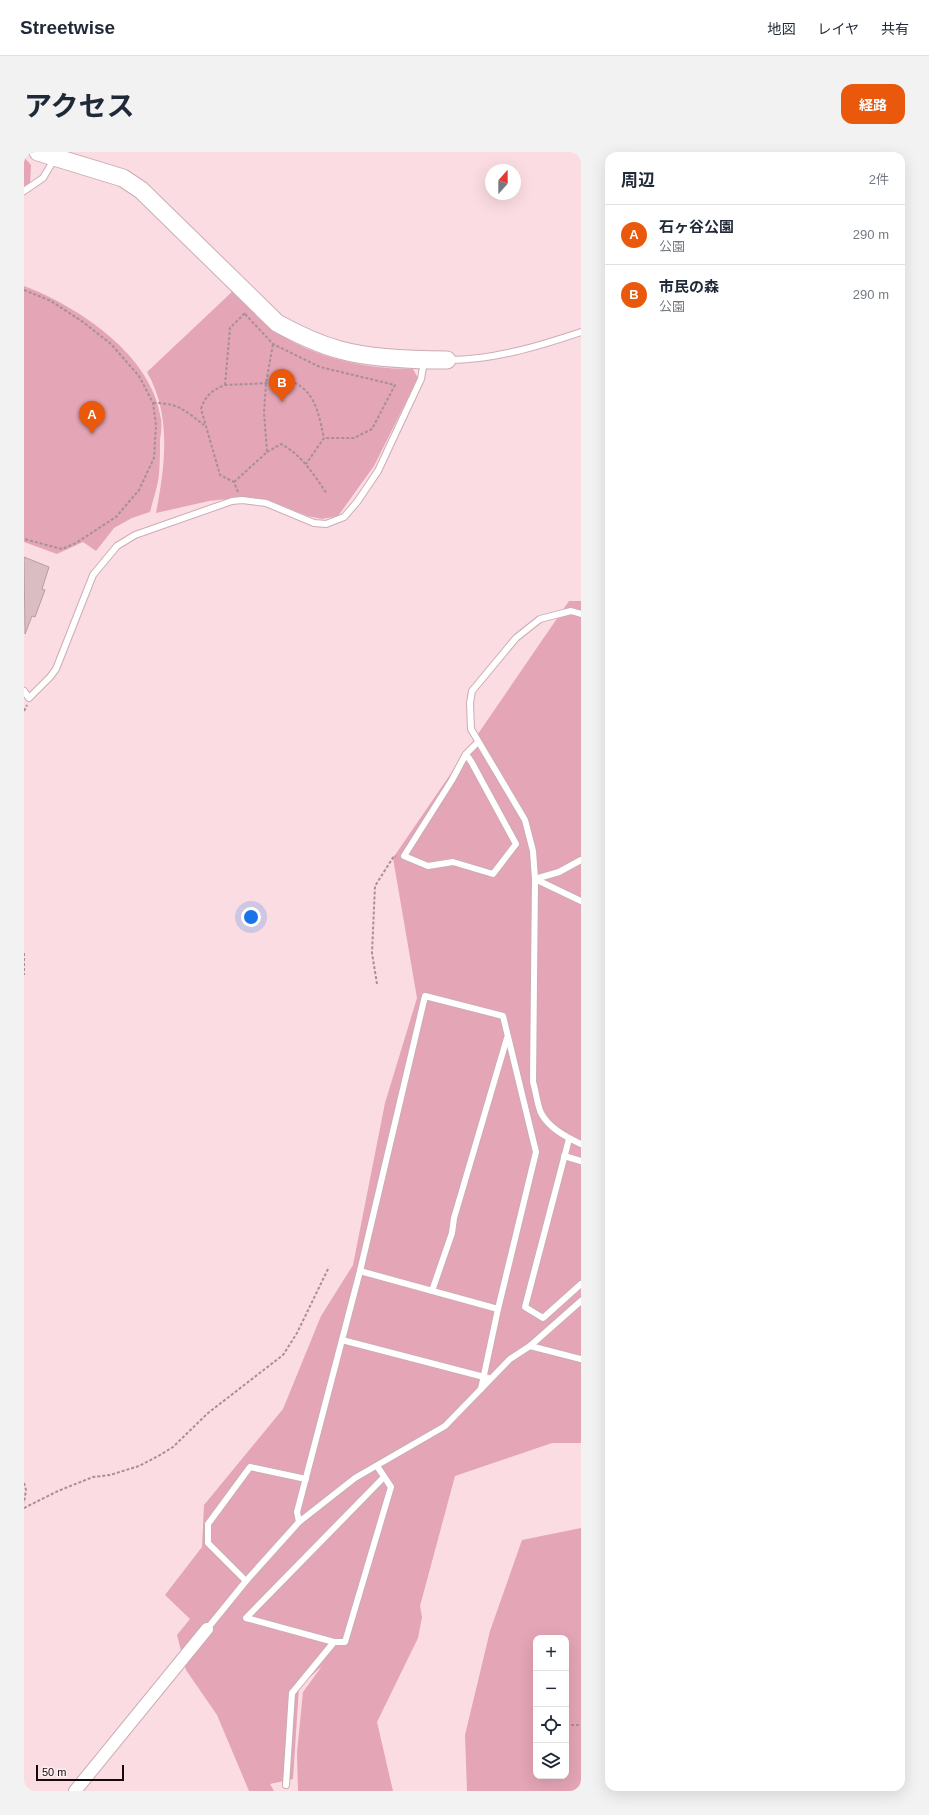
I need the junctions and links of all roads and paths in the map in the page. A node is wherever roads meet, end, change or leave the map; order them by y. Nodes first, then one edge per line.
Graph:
1 (38, 152) edge
2 (55, 158) junction
3 (24, 191) edge
4 (24, 290) edge
5 (250, 308) junction
6 (581, 332) edge
7 (273, 344) junction
8 (424, 360) junction
9 (447, 360) joint
10 (266, 383) junction
11 (225, 385) junction
12 (153, 403) junction
13 (205, 426) junction
14 (324, 438) junction
15 (267, 452) junction
16 (306, 464) junction
17 (234, 482) junction
18 (327, 494) dead end
19 (242, 500) junction
20 (24, 539) edge
21 (581, 614) edge
22 (24, 691) edge
23 (478, 742) junction
24 (466, 754) junction
25 (404, 856) junction
26 (581, 860) edge
27 (535, 879) junction
28 (581, 901) edge
29 (24, 953) edge
30 (24, 975) edge
31 (377, 984) dead end
32 (508, 1036) junction
33 (569, 1139) junction
34 (581, 1144) edge
35 (564, 1156) junction
36 (581, 1161) edge
37 (329, 1267) dead end
38 (360, 1272) junction
39 (581, 1284) edge
40 (432, 1291) junction
41 (581, 1301) edge
42 (498, 1309) junction
43 (342, 1340) junction
44 (530, 1346) junction
45 (581, 1358) edge
46 (484, 1377) junction
47 (490, 1379) junction
48 (481, 1388) junction
49 (377, 1466) junction
50 (384, 1477) junction
51 (306, 1479) junction
52 (24, 1483) edge
53 (24, 1503) edge
54 (24, 1508) edge
55 (299, 1522) junction
56 (246, 1581) junction
57 (207, 1629) joint
58 (334, 1642) junction
59 (569, 1725) edge
60 (581, 1726) edge
61 (286, 1785) dead end
62 (75, 1791) edge

1 - 2 street
2 - 3 lane
2 - 5 street
4 - 12 path
5 - 7 path
5 - 8 street
5 - 11 path
6 - 9 lane
7 - 10 path
7 - 14 path
8 - 9 street
8 - 19 lane
10 - 11 path
10 - 14 path
10 - 15 path
11 - 13 path
12 - 13 path
12 - 20 path
13 - 17 path
14 - 16 path
15 - 16 path
15 - 17 path
16 - 18 path
17 - 19 path
19 - 22 lane
21 - 23 lane
23 - 24 lane
23 - 27 lane
24 - 25 lane
24 - 25 lane
25 - 31 path
26 - 27 lane
27 - 28 lane
27 - 33 lane
29 - 30 path
32 - 38 lane
32 - 40 lane
32 - 42 lane
33 - 34 lane
33 - 35 lane
35 - 36 lane
35 - 39 lane
37 - 54 path
38 - 40 lane
38 - 43 lane
40 - 42 lane
41 - 44 lane
42 - 46 lane
43 - 46 lane
43 - 51 lane
44 - 45 lane
44 - 47 lane
46 - 47 lane
46 - 48 lane
47 - 48 lane
48 - 49 lane
49 - 50 lane
49 - 55 lane
50 - 58 lane
50 - 58 lane
51 - 55 lane
51 - 56 lane
52 - 53 path
55 - 56 lane
56 - 57 lane
57 - 62 street
58 - 61 lane
59 - 60 path

